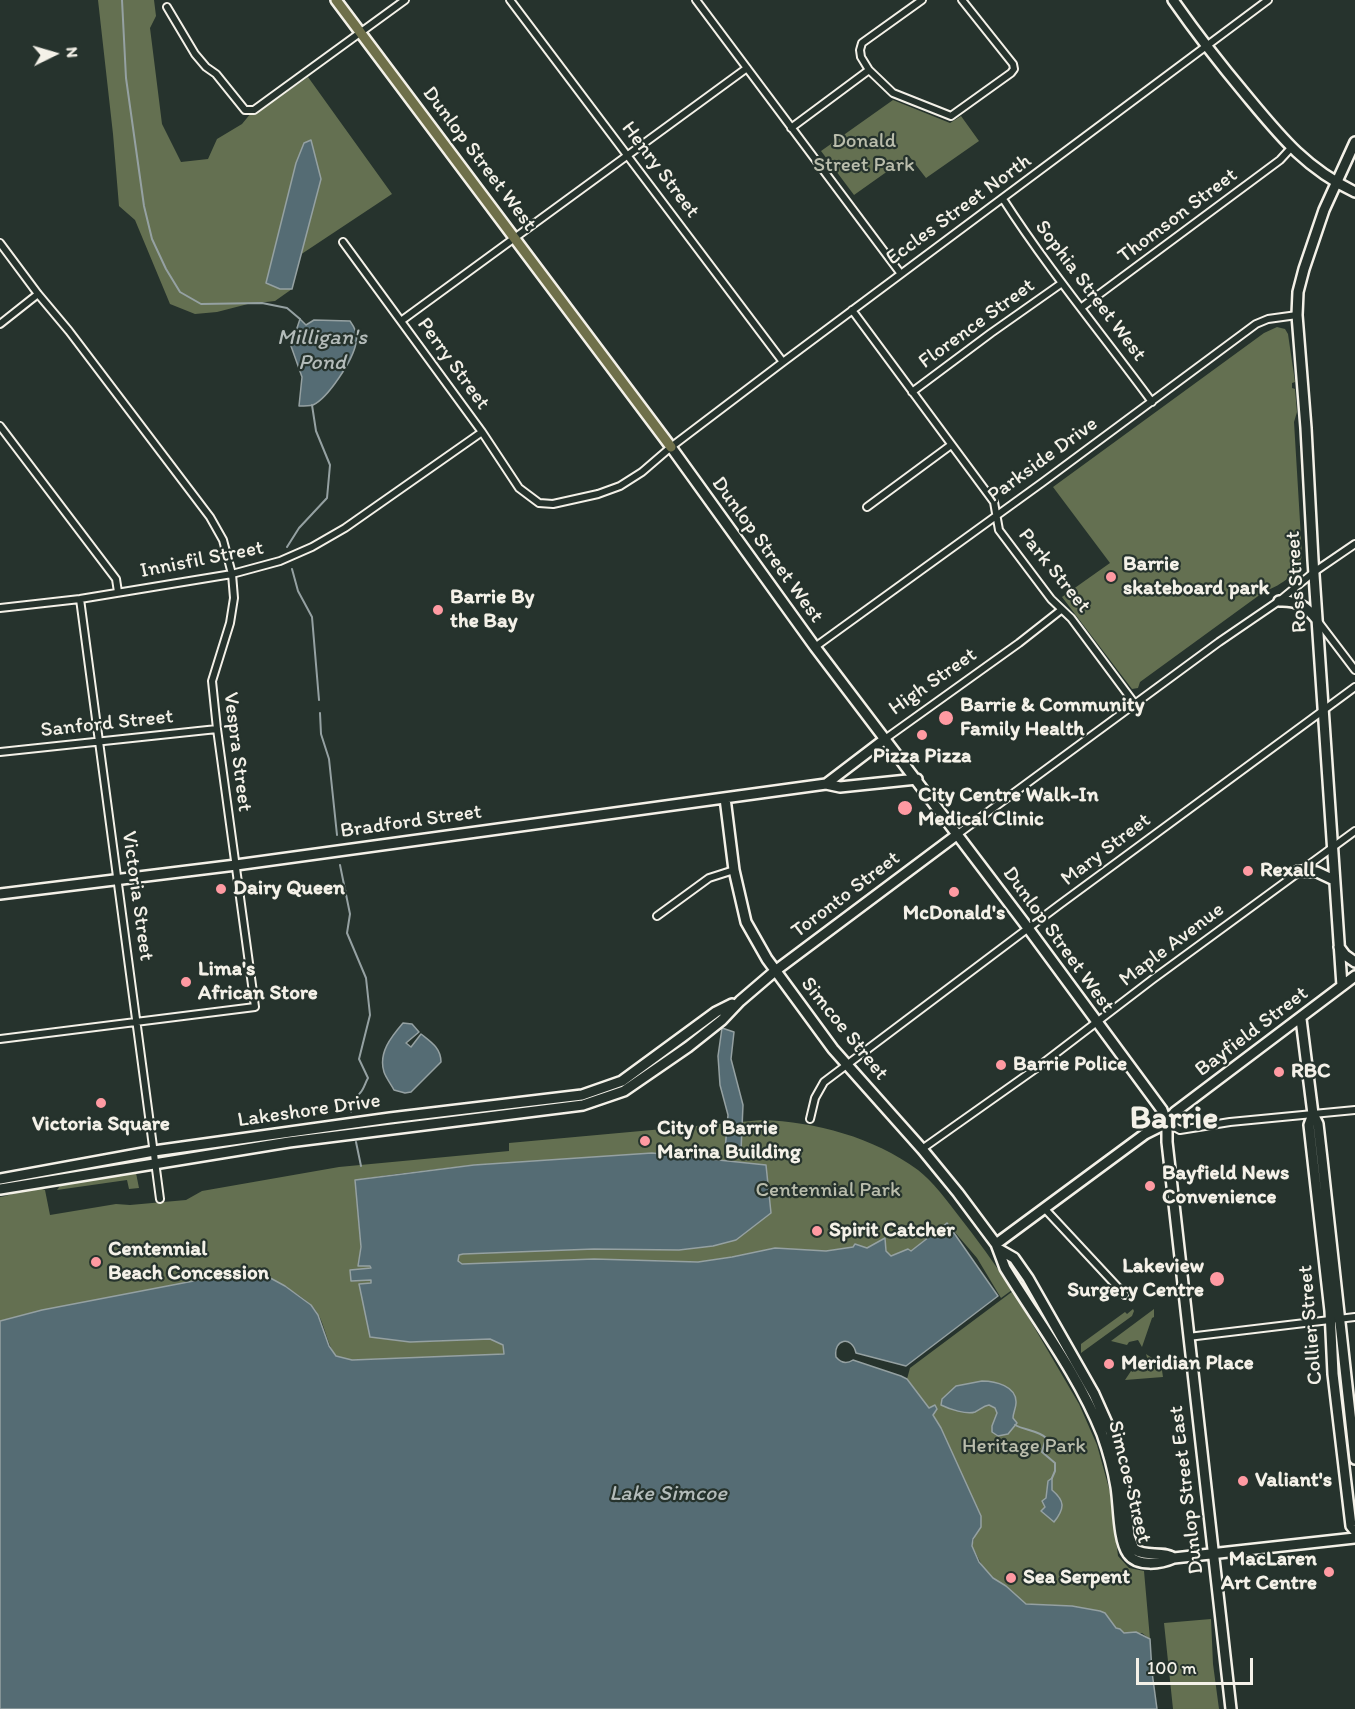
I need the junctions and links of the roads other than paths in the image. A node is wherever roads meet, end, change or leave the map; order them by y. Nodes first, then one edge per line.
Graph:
1 (336, 0) edge
2 (405, 0) edge
3 (510, 0) edge
4 (696, 0) edge
5 (922, 0) edge
6 (962, 0) edge
7 (1173, 0) edge
8 (1268, 0) edge
9 (167, 7) dead end
10 (360, 32) junction
11 (1206, 47) junction
12 (747, 69) junction
13 (869, 70) junction
14 (791, 128) junction
15 (1355, 142) edge
16 (1291, 148) junction
17 (628, 156) junction
18 (1337, 183) junction
19 (1355, 192) edge
20 (1003, 198) junction
21 (516, 238) junction
22 (343, 242) dead end
23 (0, 243) edge
24 (901, 274) junction
25 (1062, 283) junction
26 (38, 294) junction
27 (1082, 307) junction
28 (852, 310) junction
29 (1297, 315) junction
30 (401, 321) junction
31 (0, 324) edge
32 (783, 362) junction
33 (912, 392) junction
34 (1152, 402) junction
35 (0, 426) edge
36 (482, 432) junction
37 (951, 445) junction
38 (671, 447) junction
39 (539, 503) joint
40 (867, 507) dead end
41 (996, 515) junction
42 (1355, 544) edge
43 (1314, 572) junction
44 (232, 574) junction
45 (118, 592) junction
46 (80, 598) junction
47 (0, 600) edge
48 (1279, 601) junction
49 (1, 608) edge
50 (1061, 610) junction
51 (1317, 620) junction
52 (815, 647) junction
53 (1355, 670) edge
54 (1355, 687) edge
55 (1135, 704) junction
56 (1324, 712) junction
57 (216, 729) junction
58 (885, 738) junction
59 (98, 741) junction
60 (0, 752) edge
61 (917, 779) junction
62 (826, 784) junction
63 (725, 798) junction
64 (1355, 831) edge
65 (958, 834) junction
66 (1332, 847) junction
67 (236, 865) junction
68 (734, 870) junction
69 (1298, 871) junction
70 (118, 879) junction
71 (1334, 880) junction
72 (0, 894) edge
73 (657, 916) dead end
74 (1028, 928) junction
75 (1339, 947) junction
76 (1355, 962) edge
77 (776, 971) junction
78 (1355, 976) edge
79 (1342, 986) junction
80 (1301, 1019) junction
81 (137, 1021) junction
82 (1097, 1023) junction
83 (0, 1039) edge
84 (847, 1065) junction
85 (623, 1086) junction
86 (1355, 1110) edge
87 (1313, 1114) junction
88 (810, 1119) dead end
89 (1167, 1123) junction
90 (922, 1149) junction
91 (154, 1151) junction
92 (155, 1163) junction
93 (0, 1179) edge
94 (0, 1189) edge
95 (160, 1198) dead end
96 (1044, 1208) junction
97 (998, 1247) junction
98 (1125, 1295) dead end
99 (1355, 1317) edge
100 (1335, 1320) junction
101 (1188, 1337) junction
102 (1355, 1459) edge
103 (1355, 1531) edge
104 (1355, 1538) edge
105 (1213, 1555) junction
106 (1174, 1558) junction
107 (1231, 1709) edge

1 - 10 main road, Dunlop Street West
2 - 10 street
3 - 17 street, Henry Street
4 - 12 street
5 - 13 street
6 - 13 street
7 - 11 main road
8 - 11 street, Eccles Street North
9 - 10 street
10 - 21 main road, Dunlop Street West
11 - 16 main road
11 - 20 street, Eccles Street North
12 - 14 street
12 - 17 street
13 - 14 street
14 - 24 street
15 - 18 main road, Ross Street
16 - 18 main road
16 - 27 street, Thomson Street
17 - 21 street
17 - 32 street, Henry Street
18 - 19 main road
18 - 29 main road, Ross Street
20 - 24 street, Eccles Street North
20 - 25 street, Sophia Street West
21 - 30 street
21 - 38 main road, Dunlop Street West
22 - 30 street, Perry Street
23 - 26 street, Vespra Street
24 - 28 street, Eccles Street North
25 - 27 street, Sophia Street West
25 - 33 street, Florence Street
26 - 31 street
26 - 44 street, Vespra Street
27 - 34 street, Sophia Street West
28 - 32 street, Eccles Street North
28 - 33 street, Park Street
29 - 34 street, Parkside Drive
29 - 43 main road, Ross Street
30 - 36 street, Perry Street
32 - 38 street, Eccles Street North
33 - 37 street, Park Street
34 - 41 street, Parkside Drive
35 - 45 street
36 - 39 street, Perry Street
36 - 44 street, Innisfil Street
37 - 40 street
37 - 41 street, Park Street
38 - 39 street, Eccles Street North
38 - 52 main road, Dunlop Street West
41 - 50 street, Park Street
41 - 52 street, Parkside Drive
42 - 43 street, Toronto Street
43 - 48 street, Toronto Street
43 - 51 main road, Ross Street
44 - 45 street, Innisfil Street
44 - 57 street, Vespra Street
45 - 46 street, Innisfil Street
46 - 49 street, Innisfil Street
46 - 59 street, Victoria Street
47 - 49 street
48 - 51 main road
48 - 55 street, Toronto Street
50 - 55 street, Park Street
50 - 58 street, High Street
51 - 53 street
51 - 56 main road, Ross Street
52 - 58 main road, Dunlop Street West
54 - 56 street, Mary Street
55 - 65 street, Toronto Street
56 - 66 main road, Ross Street
56 - 74 street, Mary Street
57 - 59 street, Sanford Street
57 - 67 street, Vespra Street
58 - 61 main road, Dunlop Street West
58 - 62 main road, High Street
59 - 60 street, Sanford Street
59 - 70 street, Victoria Street
61 - 62 main road, Bradford Street
61 - 65 main road, Dunlop Street West
62 - 63 main road, Bradford Street
63 - 67 main road, Bradford Street
63 - 68 main road, Simcoe Street
64 - 66 street, Maple Avenue
65 - 74 main road, Dunlop Street West
65 - 77 main road, Toronto Street
66 - 69 street, Maple Avenue
66 - 71 main road, Ross Street
67 - 70 main road, Bradford Street
67 - 81 street, Vespra Street
68 - 73 street
68 - 77 main road, Simcoe Street
69 - 71 main road
69 - 82 street, Maple Avenue
70 - 72 main road, Bradford Street
70 - 81 street, Victoria Street
71 - 75 main road, Ross Street
74 - 82 main road, Dunlop Street West
74 - 84 street, Mary Street
75 - 76 main road
75 - 79 main road, Ross Street
77 - 84 main road, Simcoe Street
77 - 85 main road, Toronto Street
78 - 79 main road, Bayfield Street
79 - 80 main road, Bayfield Street
80 - 87 main road, Collier Street
80 - 89 main road, Bayfield Street
81 - 83 street
81 - 91 street, Victoria Street
82 - 89 main road, Dunlop Street West
82 - 90 street, Maple Avenue
84 - 88 street, Mary Street
84 - 90 main road, Simcoe Street
85 - 91 main road, Lakeshore Drive
85 - 92 main road
86 - 87 street
87 - 89 street
87 - 100 main road, Collier Street
89 - 96 main road, Bayfield Street
89 - 101 main road, Dunlop Street East
90 - 97 main road, Simcoe Street
91 - 92 street, Victoria Street
91 - 93 main road, Lakeshore Drive
92 - 94 main road
92 - 95 street, Victoria Street
96 - 97 main road, Bayfield Street
96 - 98 street
97 - 106 main road, Simcoe Street
97 - 106 main road, Simcoe Street
99 - 100 street
100 - 101 street
100 - 102 main road, Collier Street
100 - 103 main road, Collier Street
101 - 105 main road, Dunlop Street East
104 - 105 main road, Simcoe Street
105 - 106 main road, Simcoe Street
105 - 107 main road, Dunlop Street East

